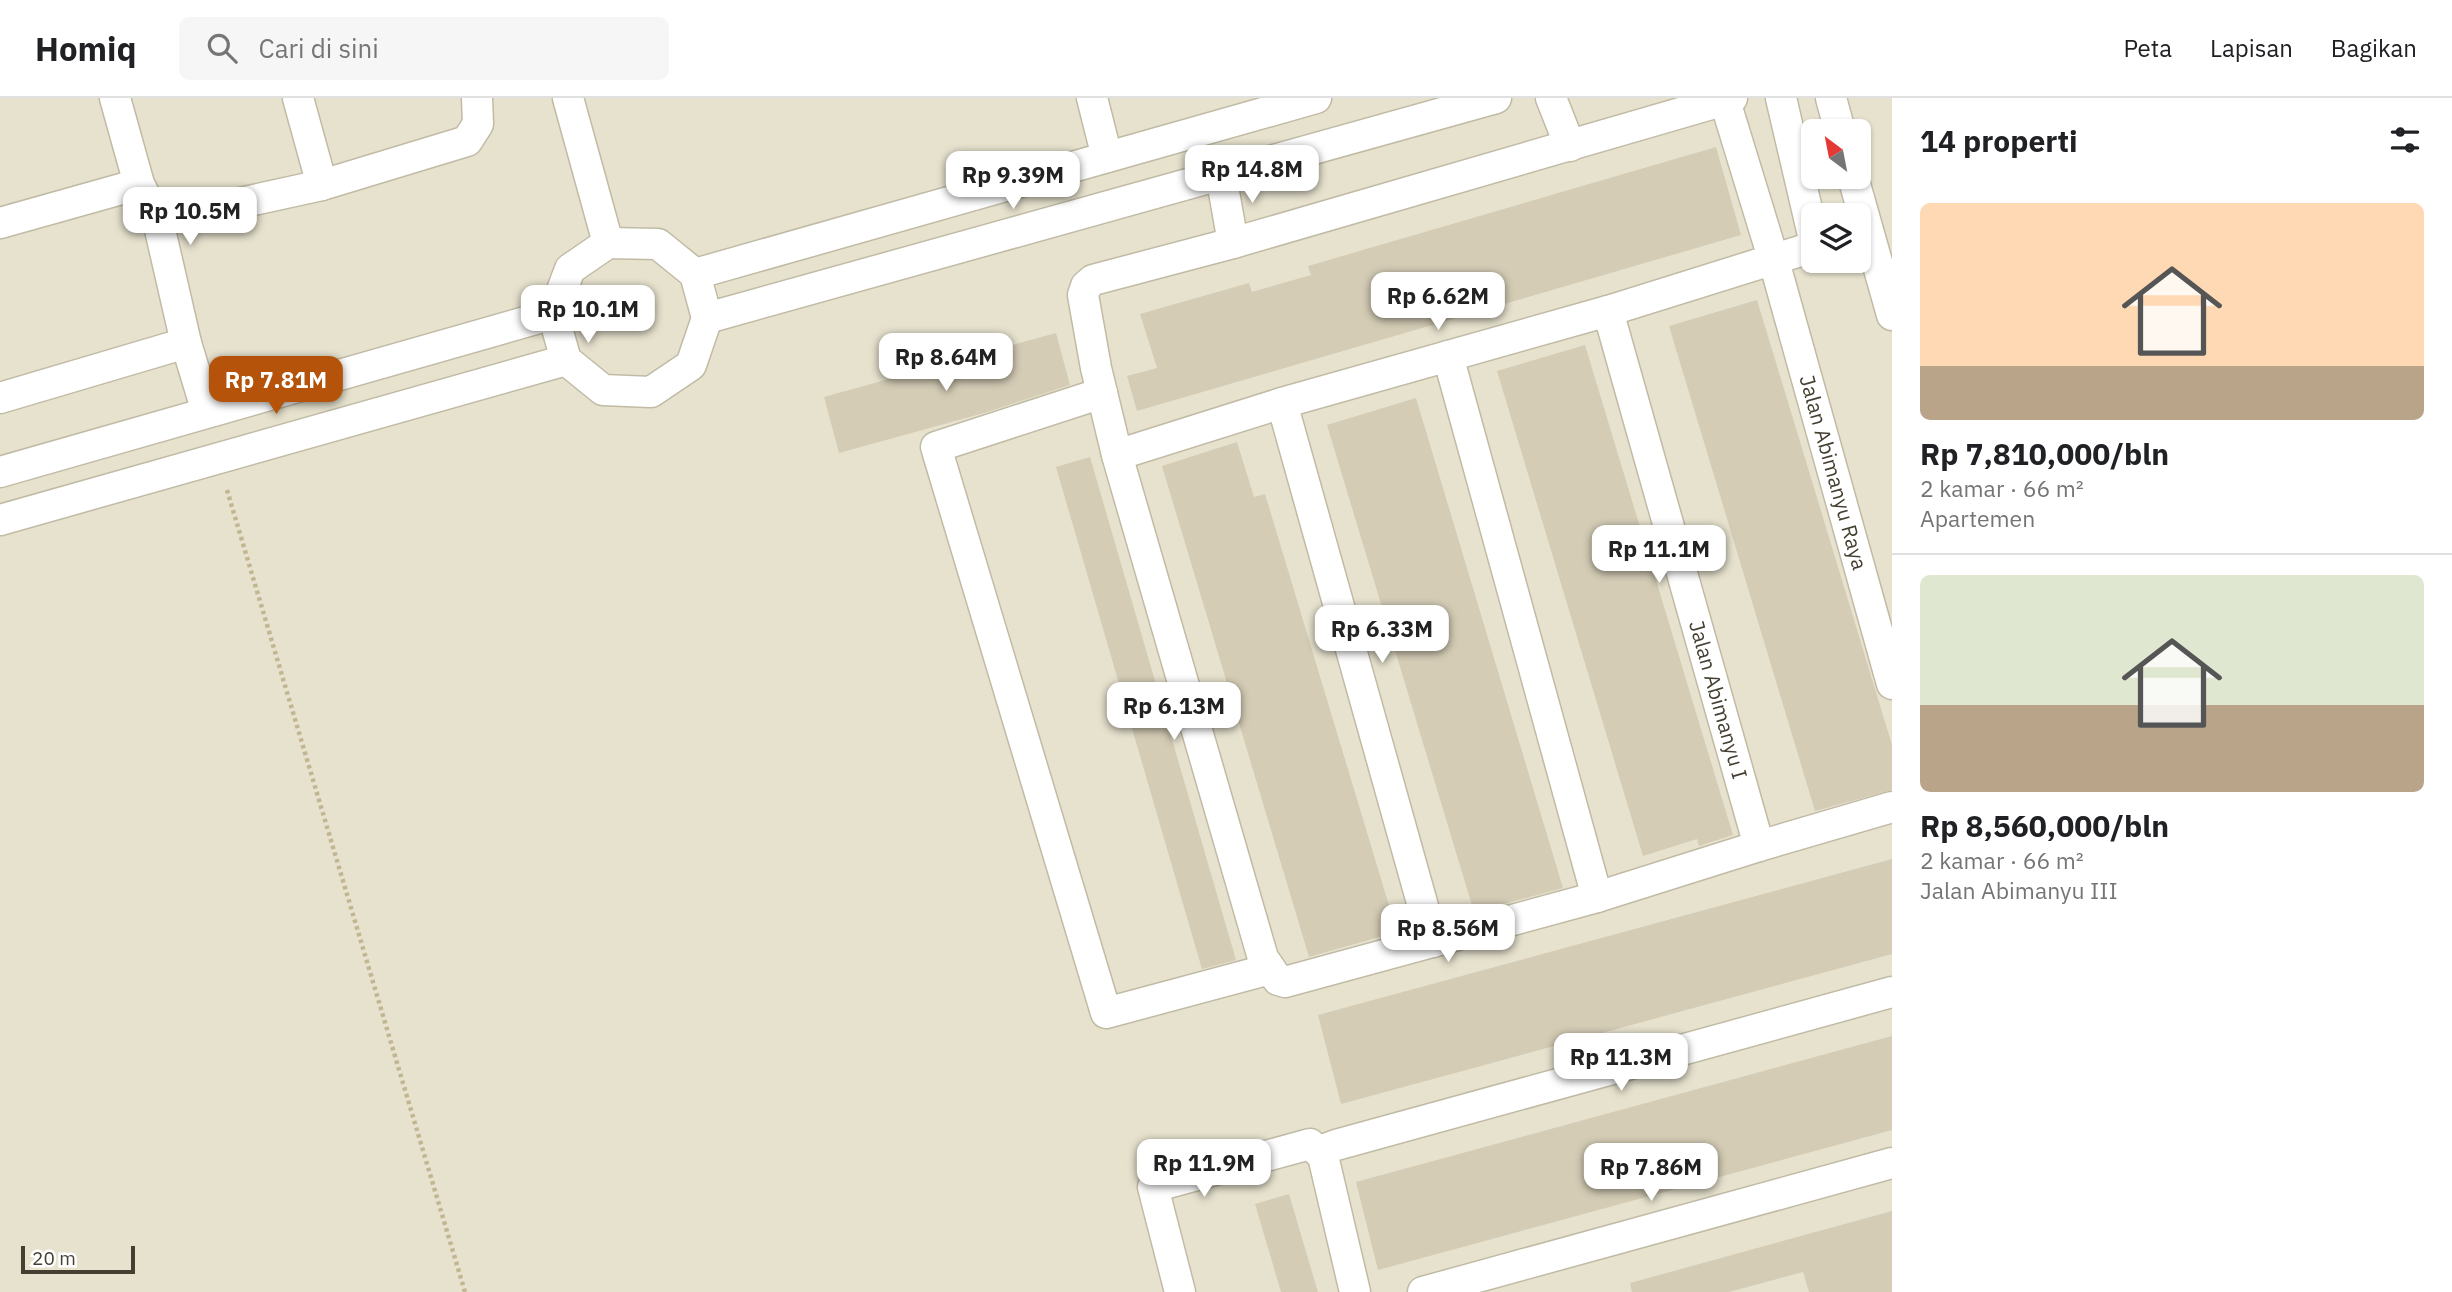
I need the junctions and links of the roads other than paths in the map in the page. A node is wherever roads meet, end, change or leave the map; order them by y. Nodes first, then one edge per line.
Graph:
1 (115, 98) edge
2 (298, 98) edge
3 (477, 98) edge
4 (568, 98) edge
5 (1092, 98) edge
6 (1316, 98) edge
7 (1496, 98) edge
8 (1551, 98) edge
9 (1781, 98) edge
10 (1831, 98) edge
11 (1729, 99) edge
12 (1837, 119) edge
13 (1570, 146) junction
14 (1107, 158) junction
15 (1221, 175) junction
16 (139, 184) junction
17 (321, 185) junction
18 (1857, 189) edge
19 (1806, 203) edge
20 (158, 221) junction
21 (0, 223) edge
22 (1873, 235) edge
23 (608, 243) junction
24 (1233, 243) junction
25 (1801, 251) edge
26 (1774, 261) junction
27 (695, 274) junction
28 (1608, 311) junction
29 (553, 314) junction
30 (1892, 315) edge
31 (707, 318) junction
32 (186, 343) junction
33 (1448, 356) junction
34 (566, 360) junction
35 (1102, 393) junction
36 (0, 398) edge
37 (1282, 403) junction
38 (207, 412) junction
39 (1117, 455) junction
40 (0, 472) edge
41 (0, 520) edge
42 (1892, 684) edge
43 (1892, 807) edge
44 (1759, 846) junction
45 (1597, 897) junction
46 (1433, 942) junction
47 (1270, 969) junction
48 (1892, 992) edge
49 (1322, 1156) junction
50 (1892, 1163) edge
51 (1180, 1292) edge
52 (1355, 1292) edge
53 (1423, 1292) edge

1 - 16 street
2 - 17 street
3 - 17 street
4 - 23 street
5 - 14 street
6 - 14 street
7 - 15 street
8 - 13 street
9 - 19 street
10 - 12 street
11 - 13 street
11 - 26 street, Jalan Abimanyu Raya
13 - 24 street
14 - 27 street
15 - 24 street
15 - 31 street
16 - 20 street
16 - 21 street
17 - 20 street
18 - 22 street
20 - 32 street
22 - 30 street
23 - 27 street
23 - 29 street
24 - 35 street
25 - 26 street
26 - 28 street
26 - 42 street, Jalan Abimanyu Raya
27 - 31 street
28 - 33 street
28 - 44 street, Jalan Abimanyu I
29 - 34 street
29 - 38 street
31 - 34 street
32 - 36 street
32 - 38 street
33 - 37 street
33 - 45 street
34 - 41 street
35 - 39 street
35 - 47 street
37 - 39 street
37 - 46 street
38 - 40 street
39 - 47 street
43 - 44 street
44 - 45 street
45 - 46 street
46 - 47 street
48 - 49 street
49 - 51 street
49 - 52 street
50 - 53 street

